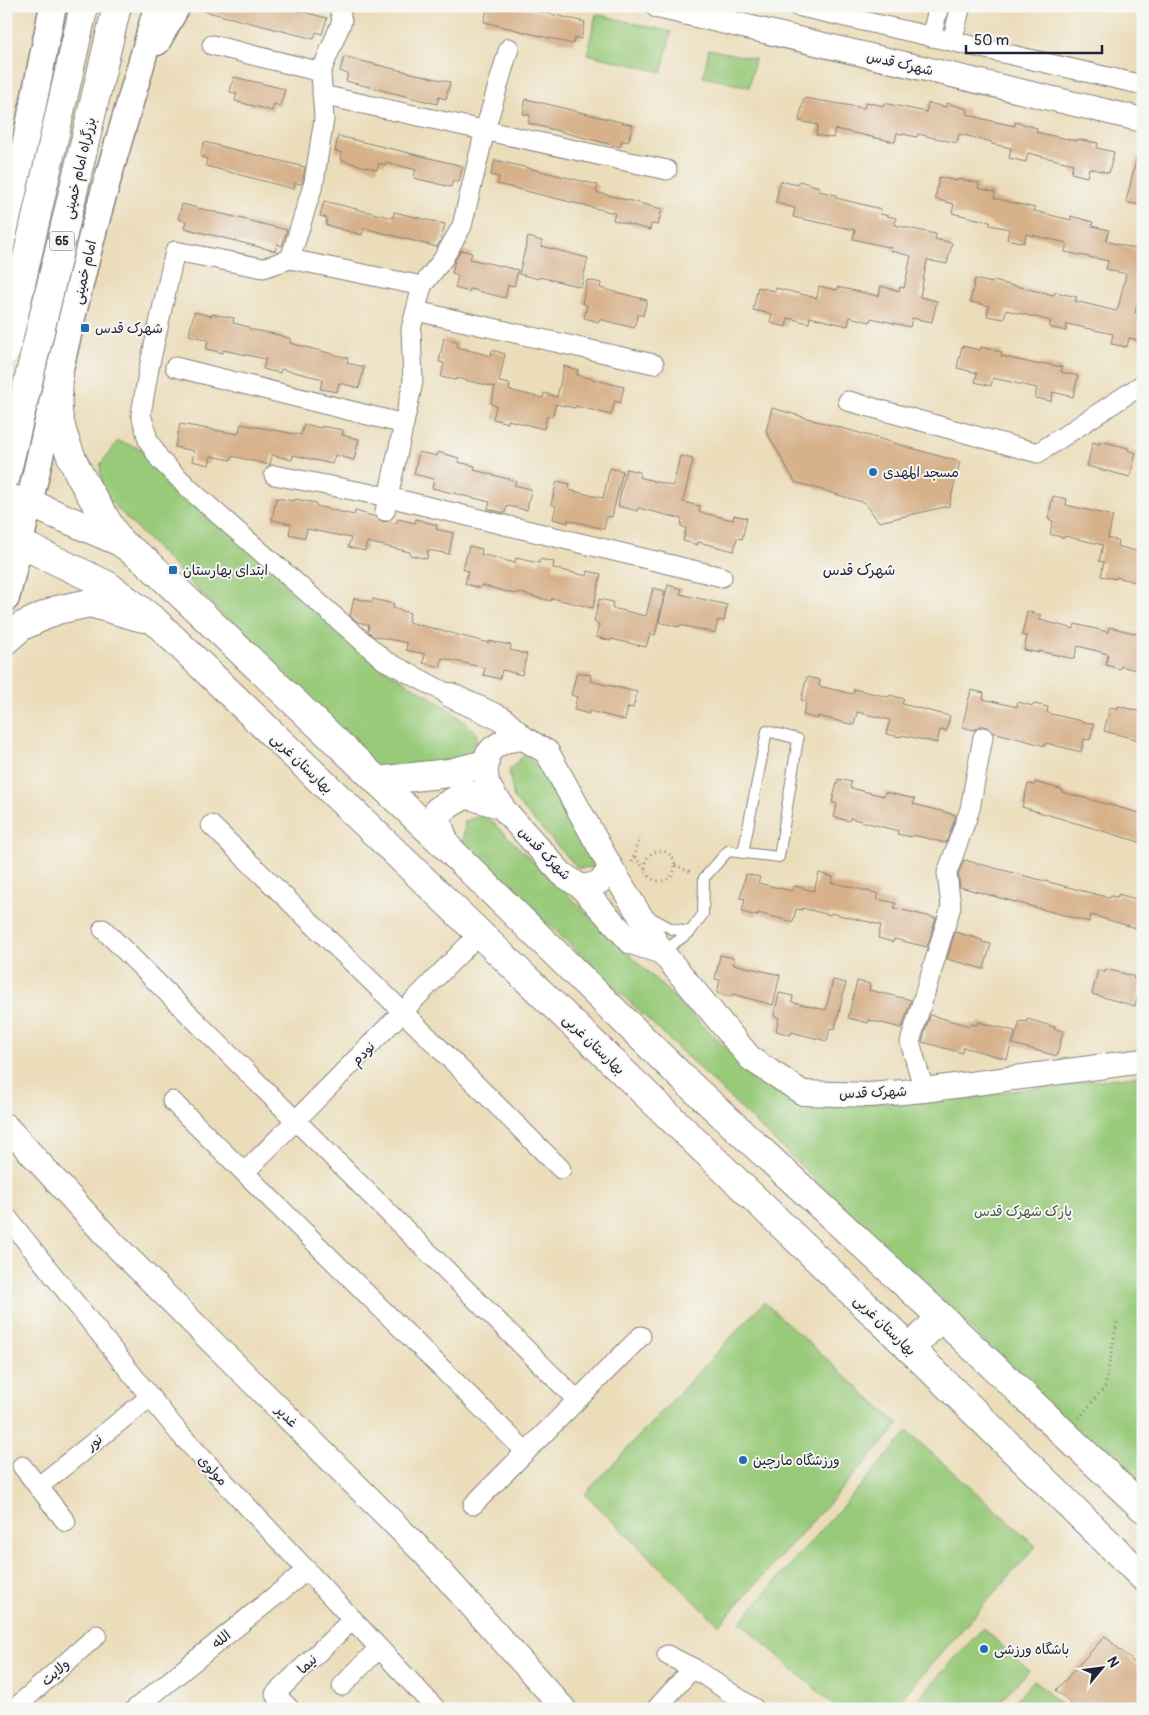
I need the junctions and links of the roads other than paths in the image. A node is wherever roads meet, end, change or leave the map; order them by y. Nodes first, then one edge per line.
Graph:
1 (53, 6) edge
2 (84, 6) edge
3 (117, 6) edge
4 (156, 6) edge
5 (177, 6) edge
6 (340, 6) edge
7 (658, 6) edge
8 (797, 6) edge
9 (939, 6) edge
10 (961, 6) edge
11 (931, 37) junction
12 (952, 41) junction
13 (212, 45) dead end
14 (509, 48) dead end
15 (140, 71) junction
16 (321, 72) junction
17 (1143, 85) edge
18 (322, 94) junction
19 (34, 103) junction
20 (126, 118) junction
21 (1143, 120) edge
22 (485, 130) junction
23 (667, 170) dead end
24 (8, 222) edge
25 (290, 259) junction
26 (422, 286) junction
27 (416, 311) junction
28 (6, 350) edge
29 (654, 364) dead end
30 (174, 367) dead end
31 (59, 376) junction
32 (1143, 384) edge
33 (848, 401) dead end
34 (404, 424) junction
35 (6, 475) edge
36 (274, 475) dead end
37 (18, 500) edge
38 (386, 504) junction
39 (13, 542) edge
40 (120, 542) junction
41 (722, 576) dead end
42 (6, 598) edge
43 (155, 621) junction
44 (211, 623) junction
45 (6, 640) edge
46 (186, 651) junction
47 (450, 694) junction
48 (983, 737) dead end
49 (522, 738) junction
50 (489, 756) junction
51 (377, 781) junction
52 (499, 804) junction
53 (211, 825) dead end
54 (446, 846) junction
55 (743, 853) dead end
56 (610, 866) junction
57 (581, 887) junction
58 (635, 908) junction
59 (103, 929) dead end
60 (690, 932) junction
61 (479, 934) junction
62 (662, 952) junction
63 (403, 1012) junction
64 (1143, 1061) edge
65 (924, 1090) junction
66 (172, 1100) dead end
67 (296, 1121) junction
68 (6, 1126) edge
69 (561, 1169) dead end
70 (246, 1172) junction
71 (6, 1216) edge
72 (941, 1317) junction
73 (641, 1336) dead end
74 (910, 1348) junction
75 (150, 1397) junction
76 (577, 1400) junction
77 (526, 1452) junction
78 (22, 1466) dead end
79 (38, 1486) junction
80 (472, 1505) dead end
81 (1143, 1508) edge
82 (66, 1522) dead end
83 (307, 1570) junction
84 (1143, 1577) edge
85 (353, 1619) junction
86 (97, 1635) dead end
87 (379, 1648) junction
88 (667, 1655) dead end
89 (693, 1668) junction
90 (342, 1686) dead end
91 (14, 1709) edge
92 (135, 1709) edge
93 (290, 1709) edge
94 (436, 1709) edge
95 (564, 1709) edge
96 (656, 1709) edge
97 (755, 1709) edge

1 - 19 main road
2 - 28 main road, 65, bridge
3 - 35 main road, بزرگراه امام خمینی / 65, bridge
4 - 15 main road, امام خمینی
5 - 15 main road
6 - 16 street
7 - 21 street, شهرک قدس
8 - 11 street
9 - 11 street
10 - 12 street
11 - 12 street
12 - 17 street
13 - 16 street
14 - 22 street
15 - 20 main road, امام خمینی
16 - 18 street
18 - 22 street
18 - 25 street
19 - 20 main road
19 - 24 main road
20 - 31 main road, امام خمینی
22 - 23 street
22 - 26 street
25 - 26 street
25 - 47 street
26 - 27 street
27 - 29 street
27 - 34 street
30 - 34 street
31 - 37 main road, امام خمینی
31 - 40 main road
32 - 33 street
34 - 38 street
36 - 38 street
37 - 39 main road, امام خمینی
37 - 40 main road
38 - 41 street
39 - 42 main road, امام خمینی
39 - 43 main road, بهارستان غربی
40 - 44 main road
43 - 45 main road
43 - 46 main road, بهارستان غربی
44 - 46 main road
44 - 51 main road
46 - 61 main road, بهارستان غربی
47 - 49 street
47 - 50 street, شهرک قدس
48 - 65 street
49 - 50 street
49 - 56 street
50 - 51 main road
50 - 52 street, شهرک قدس
51 - 54 main road
52 - 54 main road
52 - 57 street, شهرک قدس
53 - 63 street
54 - 72 main road
55 - 60 lane
56 - 57 street, شهرک قدس
56 - 58 street, شهرک قدس
57 - 62 street
58 - 60 lane
58 - 62 street, شهرک قدس
59 - 67 street
60 - 62 lane
61 - 63 street, نودم
61 - 74 main road, بهارستان غربی
62 - 65 street, شهرک قدس
63 - 67 street, نودم
63 - 69 street
64 - 65 street, شهرک قدس
66 - 70 street
67 - 70 street, نودم
67 - 76 street
68 - 95 street, غدیر
70 - 77 street
71 - 75 street, مولوی
72 - 74 main road
72 - 81 main road
73 - 76 street
74 - 84 main road, بهارستان غربی
75 - 79 street, نور
75 - 83 street, مولوی
76 - 77 street
77 - 80 street
78 - 79 street
79 - 82 street
83 - 85 street, مولوی
83 - 92 street, الله
85 - 87 street, مولوی
85 - 93 street, نیما
86 - 91 street, ولایت
87 - 90 street
87 - 94 street, مولوی
88 - 89 street
89 - 96 street
89 - 97 street

